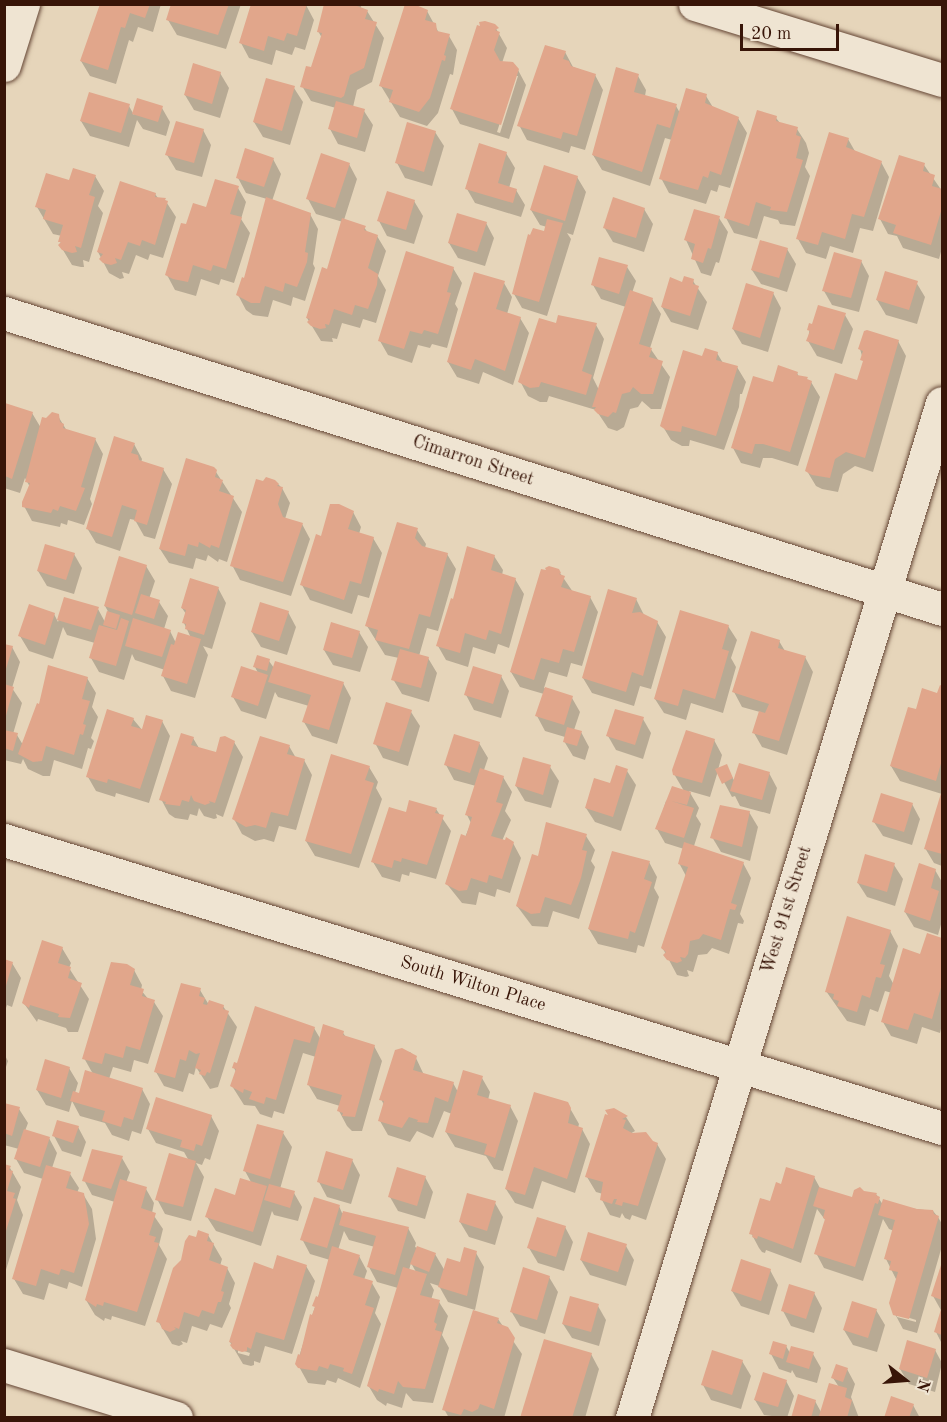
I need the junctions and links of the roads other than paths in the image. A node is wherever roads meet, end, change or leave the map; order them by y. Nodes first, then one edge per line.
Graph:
1 (23, 4) edge
2 (695, 4) edge
3 (4, 65) edge
4 (942, 80) edge
5 (4, 313) edge
6 (942, 403) edge
7 (885, 592) junction
8 (942, 609) edge
9 (4, 840) edge
10 (740, 1066) junction
11 (942, 1128) edge
12 (4, 1365) edge
13 (124, 1410) edge
14 (176, 1418) edge
15 (632, 1418) edge

1 - 3 street
2 - 4 street
5 - 7 street, Cimarron Street
6 - 7 street, West 91st Street
7 - 8 street, Cimarron Street
7 - 10 street, West 91st Street
9 - 10 street, South Wilton Place
10 - 11 street, South Wilton Place
10 - 15 street, West 91st Street
12 - 13 street
13 - 14 street

